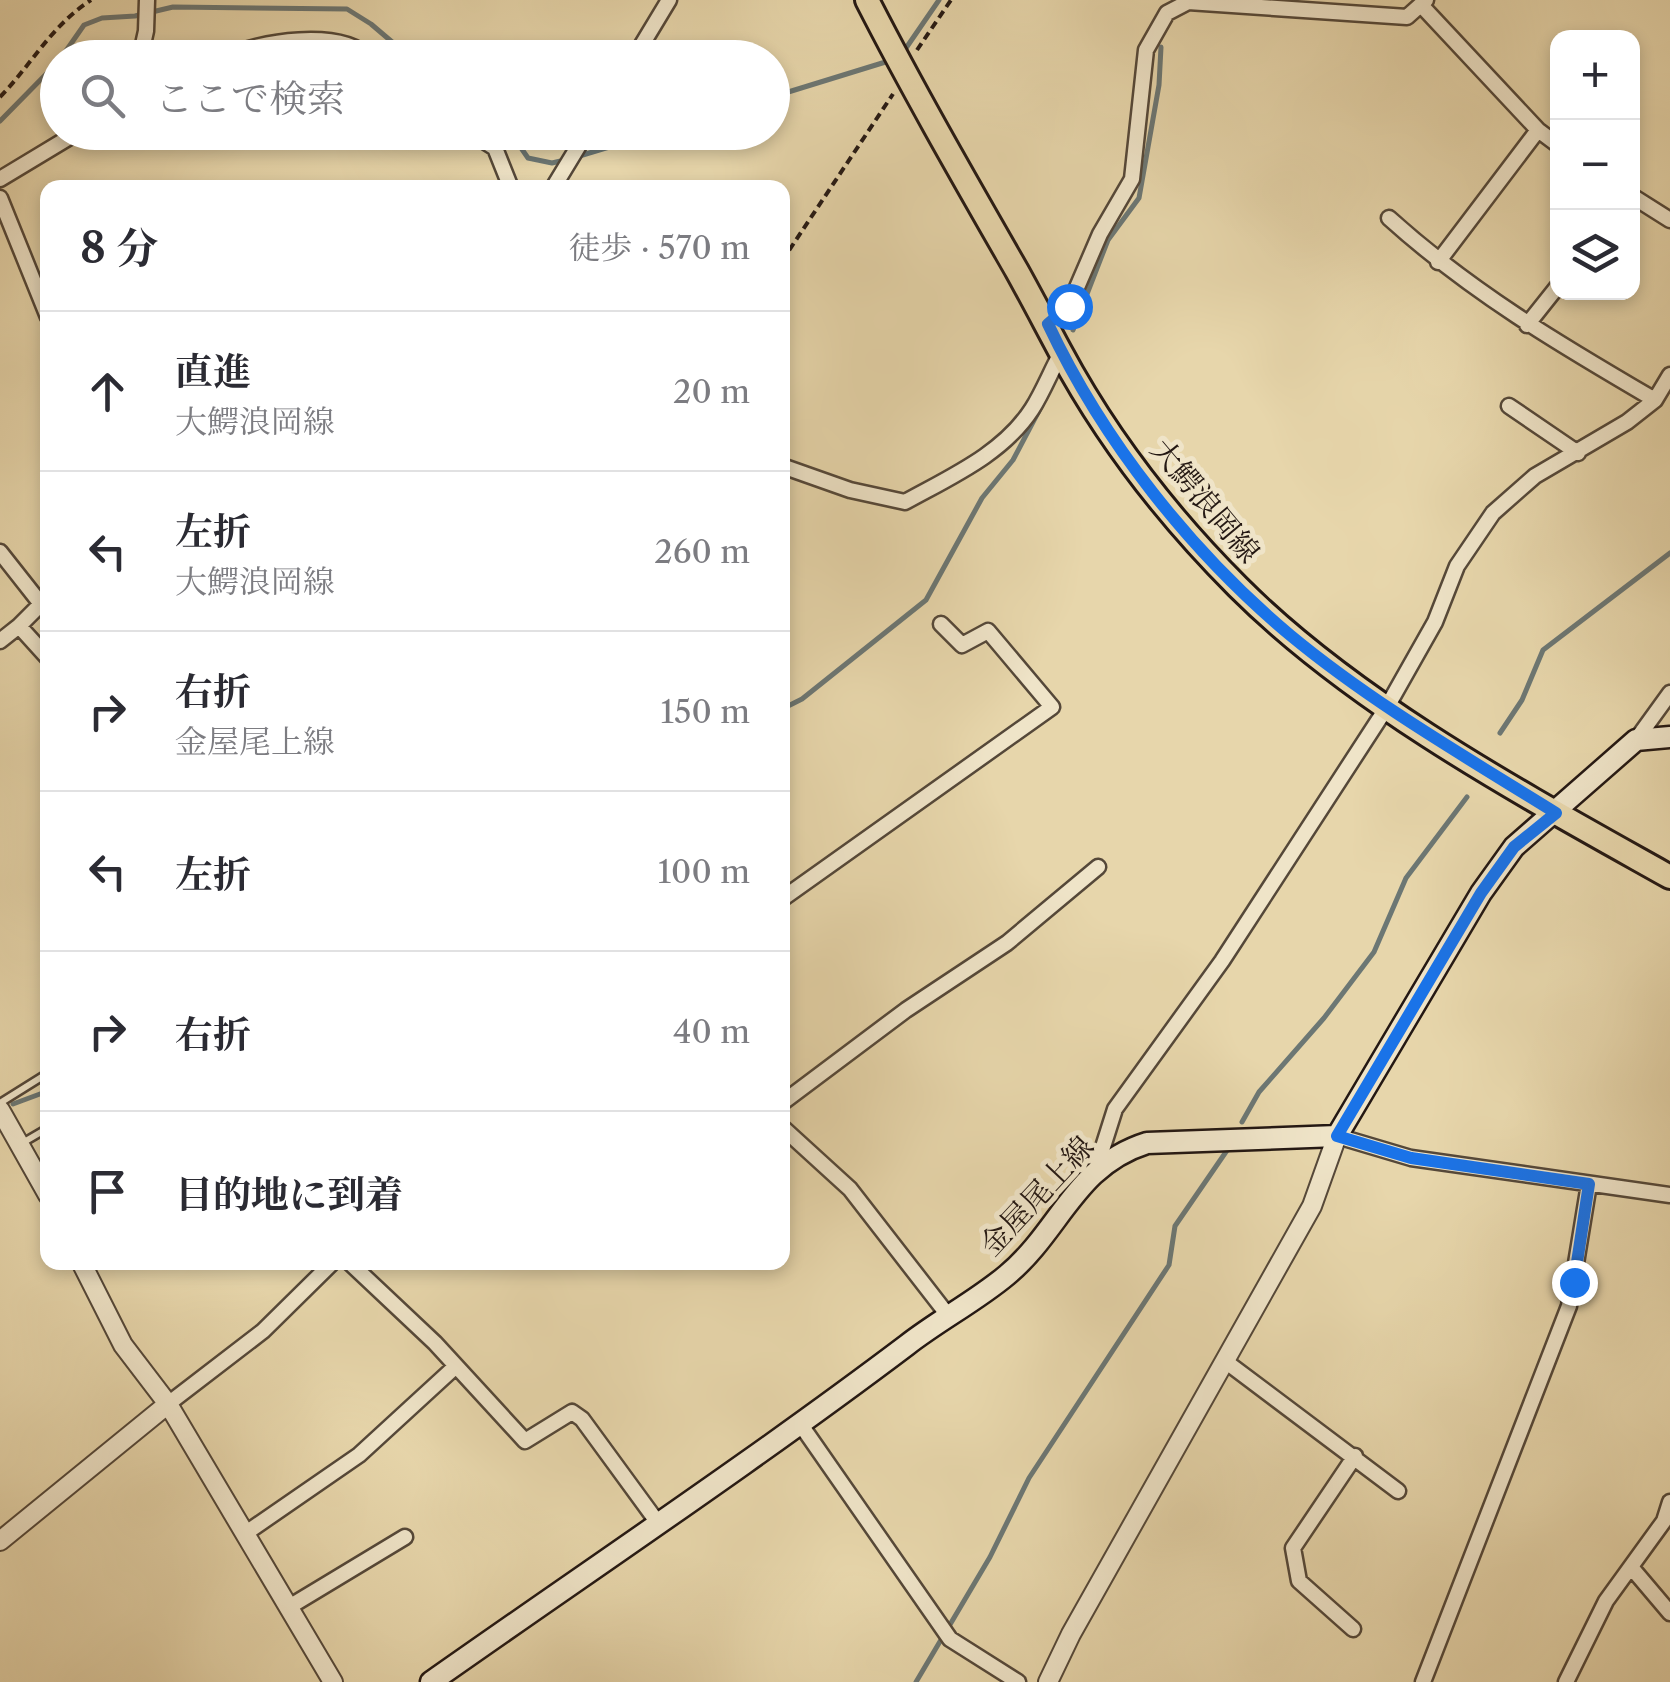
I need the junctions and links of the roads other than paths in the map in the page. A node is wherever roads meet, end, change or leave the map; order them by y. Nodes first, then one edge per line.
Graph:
1 (147, 0) edge
2 (669, 0) edge
3 (867, 0) edge
4 (1424, 2) edge
5 (144, 40) edge
6 (645, 40) edge
7 (1538, 130) junction
8 (1550, 139) edge
9 (48, 150) edge
10 (496, 150) edge
11 (576, 150) edge
12 (0, 179) edge
13 (508, 180) edge
14 (557, 180) edge
15 (0, 198) edge
16 (1640, 201) edge
17 (1389, 218) dead end
18 (1670, 220) edge
19 (1438, 262) junction
20 (1550, 296) edge
21 (40, 297) edge
22 (1048, 324) junction
23 (1527, 325) junction
24 (1061, 353) junction
25 (1670, 375) edge
26 (1654, 400) junction
27 (1509, 406) dead end
28 (1578, 453) junction
29 (790, 469) edge
30 (0, 552) edge
31 (40, 596) edge
32 (40, 604) edge
33 (941, 624) dead end
34 (20, 626) junction
35 (0, 641) edge
36 (40, 649) edge
37 (1670, 693) edge
38 (1387, 708) junction
39 (1670, 737) edge
40 (1636, 740) junction
41 (1556, 813) junction
42 (1098, 868) dead end
43 (1670, 877) edge
44 (790, 893) edge
45 (40, 1078) edge
46 (790, 1097) edge
47 (0, 1106) edge
48 (40, 1133) edge
49 (790, 1134) edge
50 (1337, 1136) junction
51 (18, 1145) junction
52 (1096, 1169) junction
53 (40, 1182) edge
54 (1589, 1184) junction
55 (1670, 1195) edge
56 (85, 1270) edge
57 (326, 1270) edge
58 (357, 1270) edge
59 (947, 1314) junction
60 (1226, 1361) junction
61 (456, 1366) junction
62 (168, 1404) junction
63 (801, 1425) junction
64 (1355, 1456) junction
65 (1398, 1490) dead end
66 (1670, 1502) edge
67 (658, 1523) junction
68 (246, 1534) junction
69 (405, 1538) dead end
70 (0, 1541) edge
71 (1631, 1567) junction
72 (289, 1608) junction
73 (1670, 1613) edge
74 (1352, 1628) dead end
75 (333, 1682) edge
76 (431, 1682) edge
77 (1018, 1682) edge
78 (1048, 1682) edge
79 (1423, 1682) edge
80 (1566, 1682) edge

1 - 5 street
2 - 6 street
3 - 22 main road, 大鰐浪岡線
4 - 7 street
4 - 22 street
7 - 8 street
7 - 19 street
9 - 12 street
10 - 13 street
11 - 14 street
15 - 21 street
16 - 18 street
17 - 19 street
19 - 23 street
20 - 23 street
22 - 24 main road, 大鰐浪岡線
23 - 26 street
24 - 29 street
24 - 38 main road, 大鰐浪岡線
25 - 26 street
26 - 28 street
27 - 28 street
28 - 38 street
30 - 31 street
32 - 34 street
33 - 44 street
34 - 35 street
34 - 36 street
37 - 40 street
38 - 41 main road, 大鰐浪岡線
38 - 52 street
39 - 40 main road
40 - 41 main road
41 - 43 main road, 大鰐浪岡線
41 - 50 main road
42 - 46 street
45 - 47 lane
47 - 51 street
48 - 51 lane
49 - 59 street
50 - 52 main road, 金屋尾上線
50 - 54 street
50 - 60 street
51 - 53 street
52 - 59 main road, 金屋尾上線
54 - 55 street
54 - 79 street
56 - 62 street
57 - 62 street
58 - 61 street
59 - 63 main road, 金屋尾上線
60 - 64 street
60 - 78 street
61 - 67 street
61 - 68 street
62 - 68 street
62 - 70 street
63 - 67 main road, 金屋尾上線
63 - 77 street
64 - 65 street
64 - 74 street
66 - 71 street
67 - 76 main road, 金屋尾上線
68 - 72 street
69 - 72 street
71 - 73 street
71 - 80 street
72 - 75 street

